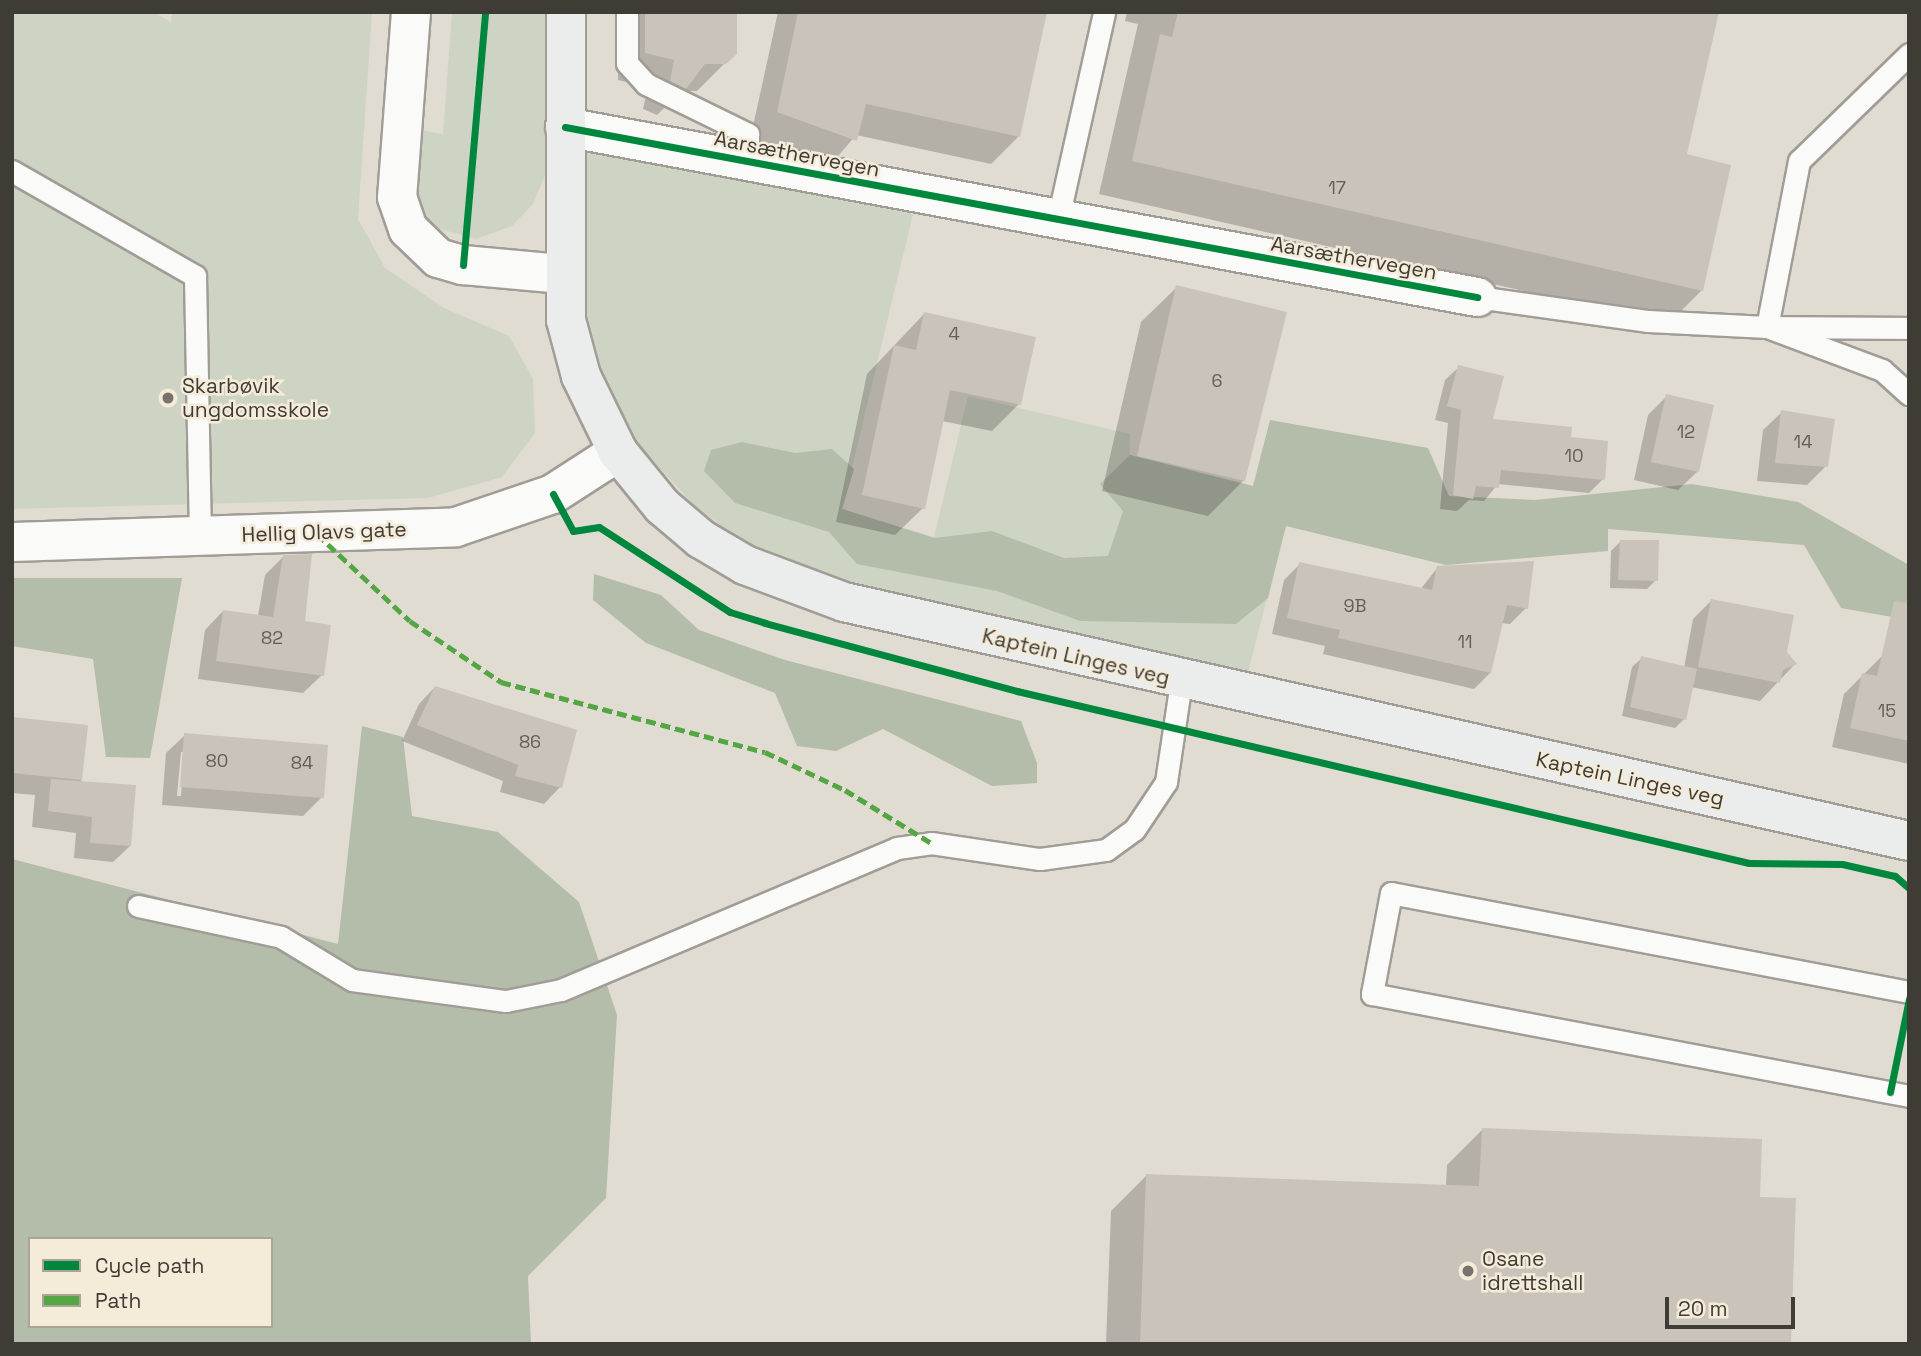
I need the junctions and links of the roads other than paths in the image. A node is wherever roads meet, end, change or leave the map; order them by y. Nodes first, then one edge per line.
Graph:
1 (411, 12) edge
2 (566, 12) edge
3 (627, 12) edge
4 (1104, 12) edge
5 (1909, 54) edge
6 (565, 127) junction
7 (748, 163) junction
8 (12, 171) edge
9 (1057, 223) junction
10 (561, 274) junction
11 (1477, 297) joint
12 (1767, 327) junction
13 (1909, 328) edge
14 (1909, 394) edge
15 (618, 452) junction
16 (200, 534) junction
17 (12, 542) edge
18 (1181, 682) junction
19 (1909, 841) edge
20 (138, 906) dead end
21 (1909, 992) edge
22 (1909, 1096) edge

1 - 10 street
2 - 6 main road, Kaptein Linges veg
3 - 7 lane
4 - 9 lane
5 - 12 lane
6 - 7 street, Aarsæthervegen
6 - 10 main road, Kaptein Linges veg
7 - 9 street, Aarsæthervegen
8 - 16 lane
9 - 11 street, Aarsæthervegen
10 - 15 main road, Kaptein Linges veg
11 - 12 lane, Aarsæthervegen
12 - 13 lane
12 - 14 lane, Aarsæthervegen
15 - 16 street, Hellig Olavs gate
15 - 18 main road, Kaptein Linges veg
16 - 17 street, Hellig Olavs gate
18 - 19 main road, Kaptein Linges veg
18 - 20 lane
21 - 22 lane

